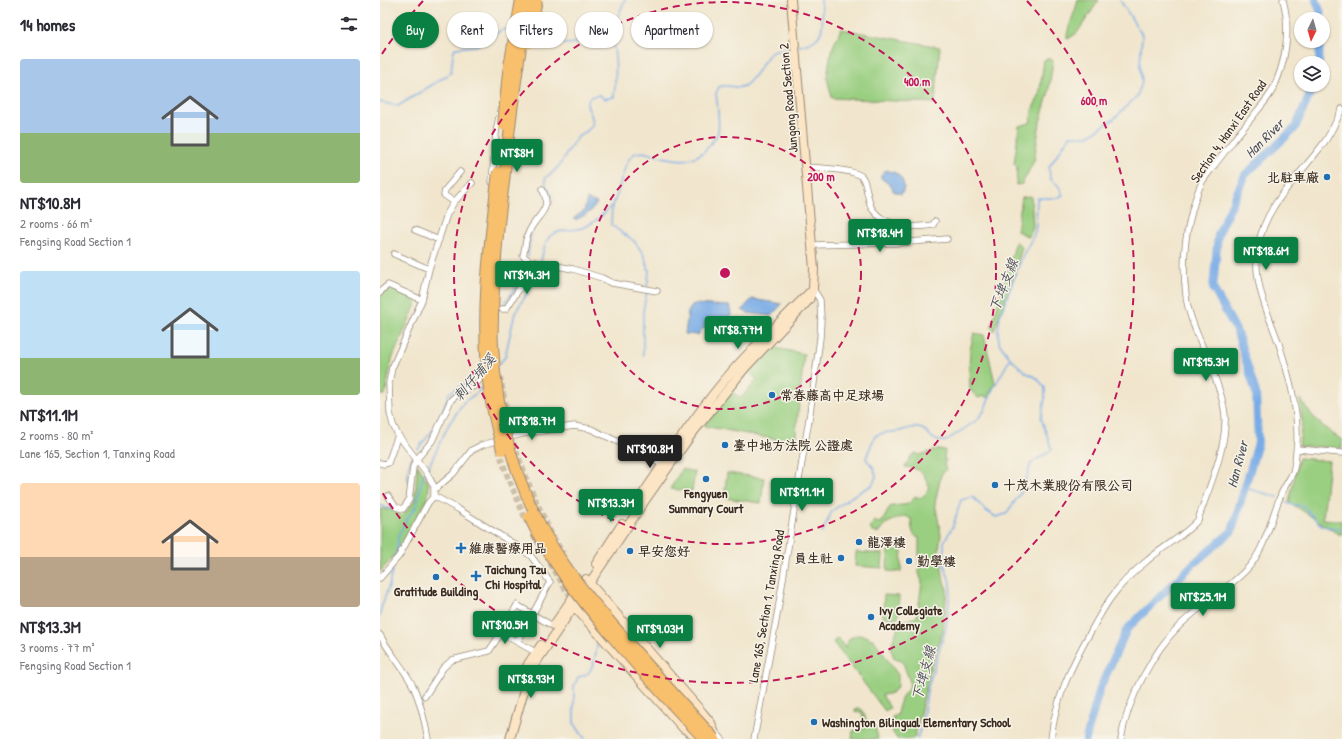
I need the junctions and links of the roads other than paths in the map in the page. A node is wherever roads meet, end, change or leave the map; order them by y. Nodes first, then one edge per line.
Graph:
1 (519, 0) edge
2 (529, 0) edge
3 (536, 0) edge
4 (791, 0) edge
5 (1283, 0) edge
6 (504, 87) junction
7 (517, 89) junction
8 (513, 101) junction
9 (1342, 109) edge
10 (806, 167) junction
11 (460, 172) dead end
12 (472, 183) dead end
13 (542, 189) dead end
14 (454, 202) junction
15 (935, 221) dead end
16 (415, 230) dead end
17 (947, 239) dead end
18 (439, 240) junction
19 (812, 245) junction
20 (394, 254) dead end
21 (534, 261) junction
22 (429, 269) junction
23 (813, 289) junction
24 (657, 291) dead end
25 (380, 293) edge
26 (422, 300) junction
27 (502, 309) dead end
28 (496, 345) dead end
29 (483, 366) dead end
30 (480, 378) dead end
31 (398, 435) junction
32 (1297, 449) junction
33 (1342, 453) edge
34 (416, 460) junction
35 (380, 463) edge
36 (668, 463) junction
37 (434, 493) junction
38 (388, 496) dead end
39 (380, 578) edge
40 (588, 581) junction
41 (572, 604) junction
42 (533, 614) junction
43 (555, 628) junction
44 (501, 633) junction
45 (380, 635) edge
46 (518, 641) junction
47 (538, 653) junction
48 (425, 696) dead end
49 (708, 724) dead end
50 (715, 735) edge
51 (699, 738) edge
52 (428, 739) edge
53 (504, 739) edge
54 (510, 739) edge
55 (722, 739) edge
56 (754, 739) edge
57 (1051, 739) edge
58 (1121, 739) edge

1 - 6 street
1 - 51 highway, bridge
2 - 8 highway, bridge
3 - 7 street
3 - 8 highway, bridge
4 - 10 street, Jungong Road Section 2
5 - 57 street, Section 4, Hanxi East Road
6 - 7 street
6 - 29 street
7 - 28 street
8 - 50 highway, bridge
9 - 32 street
10 - 15 street
10 - 19 street, Jungong Road Section 2
11 - 14 street
12 - 14 street
13 - 21 street
14 - 18 street
16 - 18 street
17 - 19 street
18 - 22 street
19 - 23 street, Jungong Road Section 2
20 - 22 street
21 - 24 street
21 - 27 street
22 - 26 street
23 - 36 street
23 - 56 street, Lane 165, Section 1, Tanxing Road
25 - 26 street
26 - 31 street
30 - 34 street
31 - 34 street
31 - 35 street
32 - 33 street
32 - 58 street
34 - 37 street
34 - 38 street
36 - 37 street
36 - 40 street
37 - 39 street
37 - 42 street
40 - 41 street
40 - 50 street
41 - 43 street
41 - 51 street
42 - 43 street
42 - 44 street
42 - 46 street
43 - 47 street
44 - 46 street
44 - 48 street
45 - 52 street
46 - 47 street
47 - 53 street
47 - 54 street
49 - 50 street
50 - 55 street

